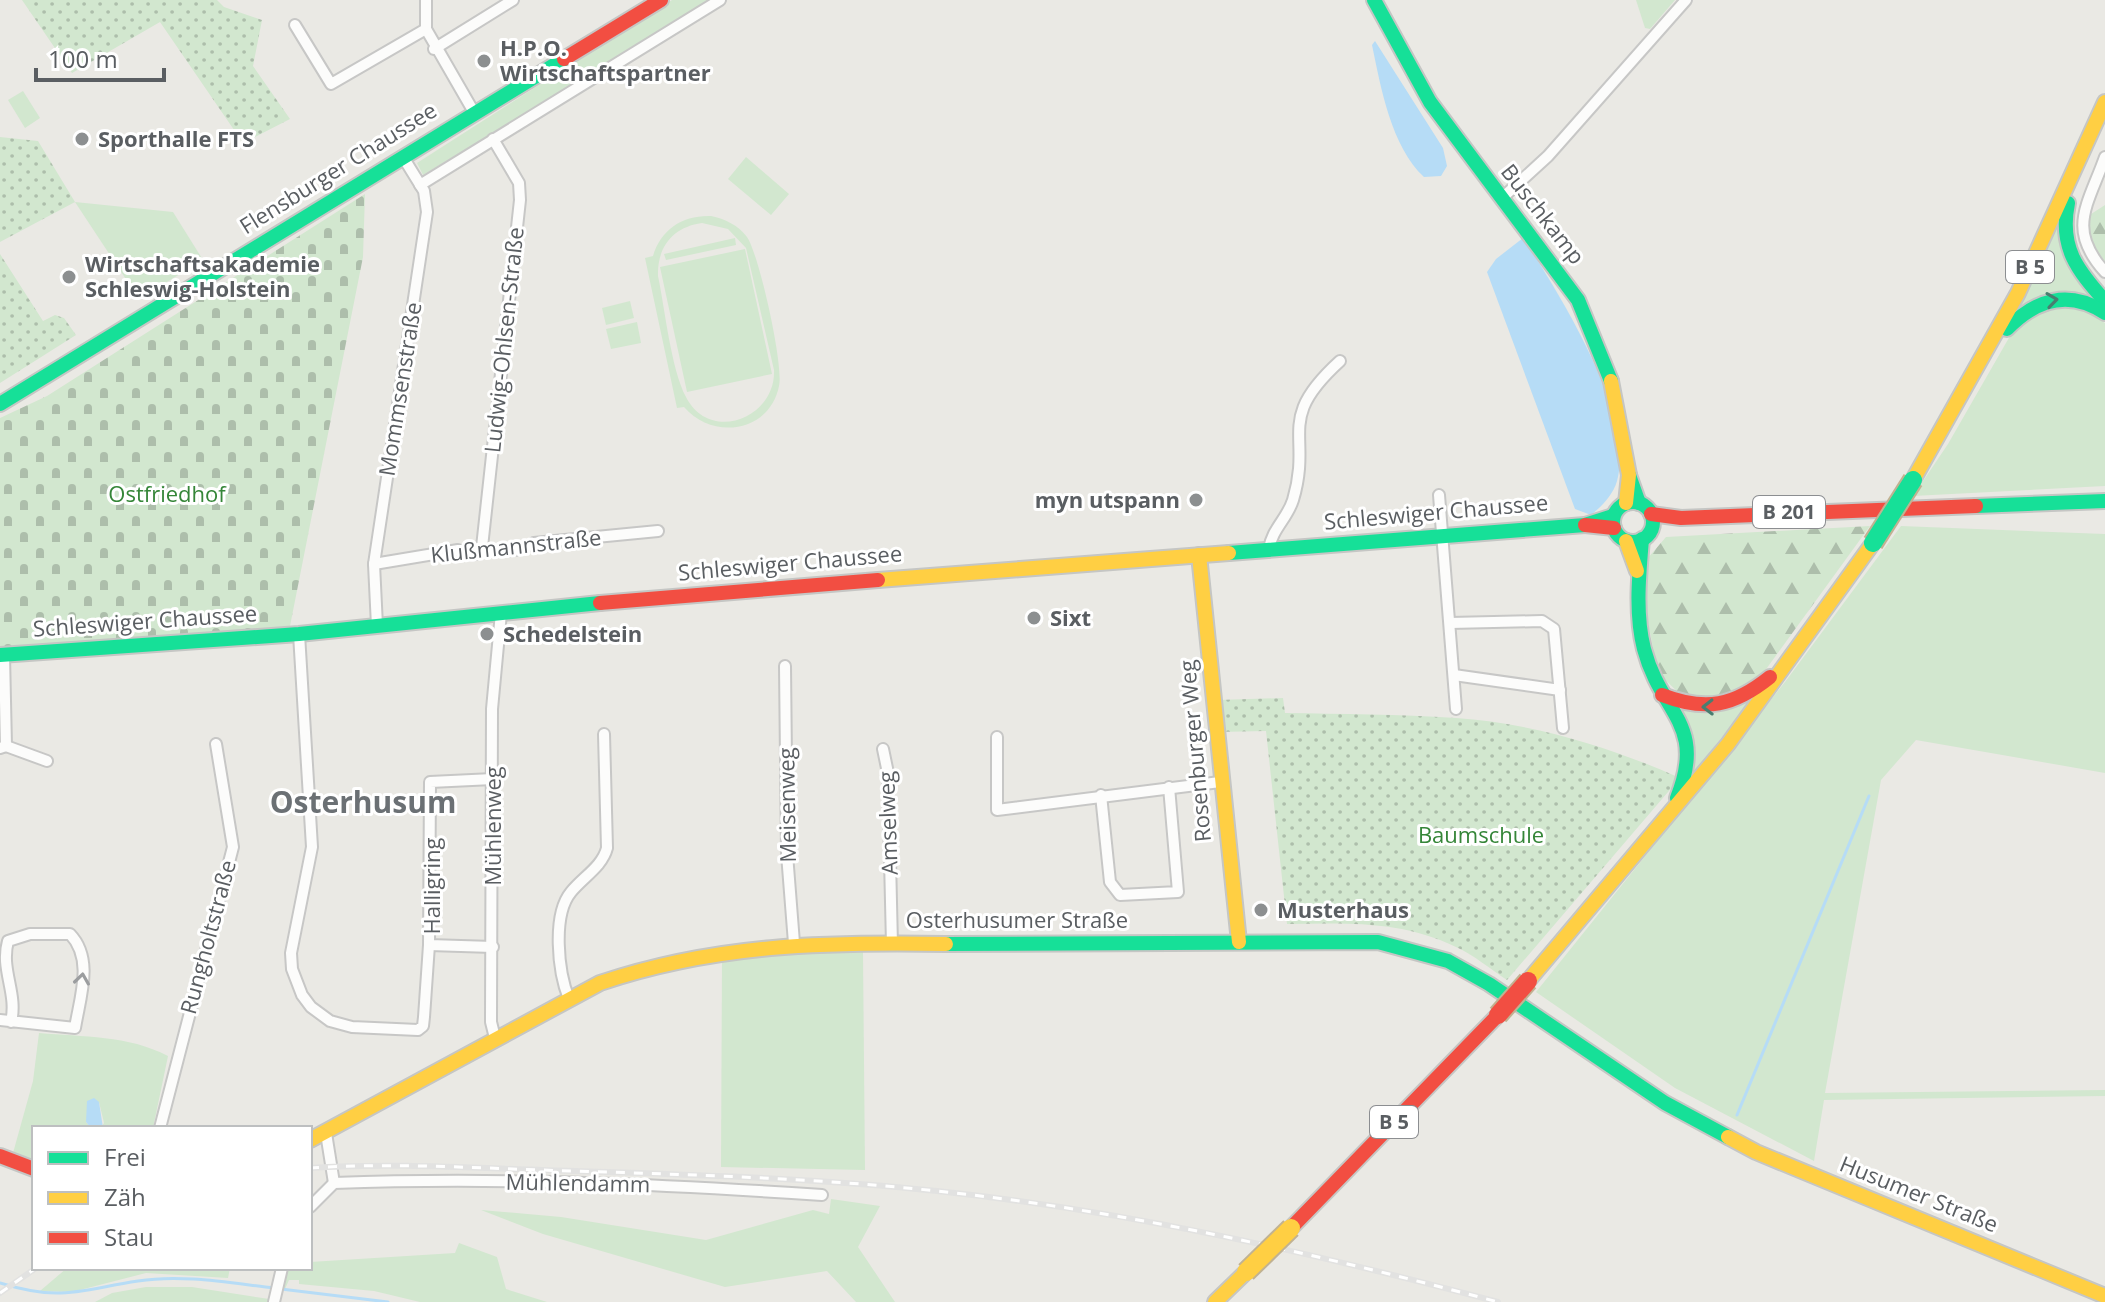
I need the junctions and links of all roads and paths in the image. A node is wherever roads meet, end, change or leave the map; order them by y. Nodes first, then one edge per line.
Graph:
1 (426, 0) edge
2 (513, 0) edge
3 (661, 0) edge
4 (720, 0) edge
5 (1374, 0) edge
6 (1686, 0) edge
7 (295, 25) dead end
8 (426, 29) junction
9 (434, 49) junction
10 (2105, 102) edge
11 (475, 114) junction
12 (493, 139) junction
13 (403, 157) junction
14 (2105, 157) edge
15 (2079, 162) junction
16 (420, 185) junction
17 (1501, 199) junction
18 (2105, 272) edge
19 (2105, 301) edge
20 (2105, 313) edge
21 (1340, 361) dead end
22 (1977, 370) junction
23 (0, 404) edge
24 (1439, 495) dead end
25 (2105, 501) edge
26 (1633, 521) junction
27 (658, 531) dead end
28 (1443, 536) junction
29 (482, 547) junction
30 (1269, 549) junction
31 (1199, 555) junction
32 (374, 564) junction
33 (501, 613) junction
34 (1450, 623) junction
35 (377, 626) junction
36 (299, 634) junction
37 (1796, 654) junction
38 (2, 655) edge
39 (785, 666) dead end
40 (1454, 675) junction
41 (1560, 690) junction
42 (1662, 695) junction
43 (1456, 709) dead end
44 (1563, 728) dead end
45 (604, 734) dead end
46 (997, 737) dead end
47 (216, 744) dead end
48 (3, 747) edge
49 (883, 749) dead end
50 (47, 761) dead end
51 (493, 779) junction
52 (1220, 782) junction
53 (1169, 787) junction
54 (1101, 795) junction
55 (1665, 822) junction
56 (1239, 942) junction
57 (794, 943) junction
58 (429, 945) junction
59 (892, 945) junction
60 (493, 947) junction
61 (569, 999) junction
62 (6, 1021) edge
63 (495, 1038) junction
64 (161, 1126) edge
65 (1716, 1133) joint
66 (318, 1137) edge
67 (0, 1156) edge
68 (32, 1168) edge
69 (334, 1183) junction
70 (822, 1195) dead end
71 (312, 1205) edge
72 (282, 1270) edge
73 (2105, 1296) edge
74 (275, 1299) edge
75 (1215, 1302) edge

1 - 8 street
2 - 9 street
3 - 11 main road, Flensburger Chaussee
4 - 12 street
5 - 17 main road, Buschkamp
6 - 17 street
7 - 8 street
8 - 9 street
9 - 11 street
10 - 15 main road, B 5
11 - 13 main road, Flensburger Chaussee
12 - 16 street
12 - 29 street, Ludwig-Ohlsen-Straße
13 - 16 street, Mommsenstraße
13 - 23 main road, Flensburger Chaussee
14 - 18 street
15 - 19 main road
15 - 22 main road, B 5
16 - 32 street, Mommsenstraße
17 - 26 main road, Buschkamp
22 -> 20 main road
21 - 30 street
22 - 37 main road, B 5, bridge
24 - 28 street
25 - 26 main road, B 201
26 - 28 main road, Schleswiger Chaussee
26 - 42 main road
27 - 29 street, Klußmannstraße
28 - 30 main road, Schleswiger Chaussee
28 - 34 street
29 - 32 street, Klußmannstraße
30 - 31 main road, Schleswiger Chaussee
31 - 33 main road, Schleswiger Chaussee
31 - 52 main road, Rosenburger Weg
32 - 35 street, Mommsenstraße
33 - 35 main road, Schleswiger Chaussee
33 - 51 street, Mühlenweg
34 - 40 street
34 - 41 street
35 - 36 main road, Schleswiger Chaussee
36 - 38 main road, Schleswiger Chaussee
36 - 58 street
37 -> 42 main road
37 - 55 main road, B 5
38 - 48 street
39 - 57 street, Meisenweg
40 - 41 street
40 - 43 street
41 - 44 street
42 - 55 main road
45 - 61 street
46 - 54 street
47 - 64 street, Rungholtstraße
48 - 50 street
49 - 59 street, Amselweg
51 - 58 street, Halligring
51 - 60 street, Mühlenweg
52 - 53 street
52 - 56 main road, Rosenburger Weg
53 - 54 street
53 - 54 street
55 - 75 main road, B 5, bridge
56 - 59 main road, Osterhusumer Straße
56 - 65 main road, Osterhusumer Straße
57 - 59 main road, Osterhusumer Straße
57 - 61 main road, Osterhusumer Straße
58 - 60 street, Halligring
60 - 63 street, Mühlenweg
61 - 63 main road, Osterhusumer Straße
62 -> 62 street
63 - 66 main road, Osterhusumer Straße
65 - 73 main road, Husumer Straße
66 - 69 street
67 - 68 main road
69 - 70 street, Mühlendamm
69 - 71 street
72 - 74 street

